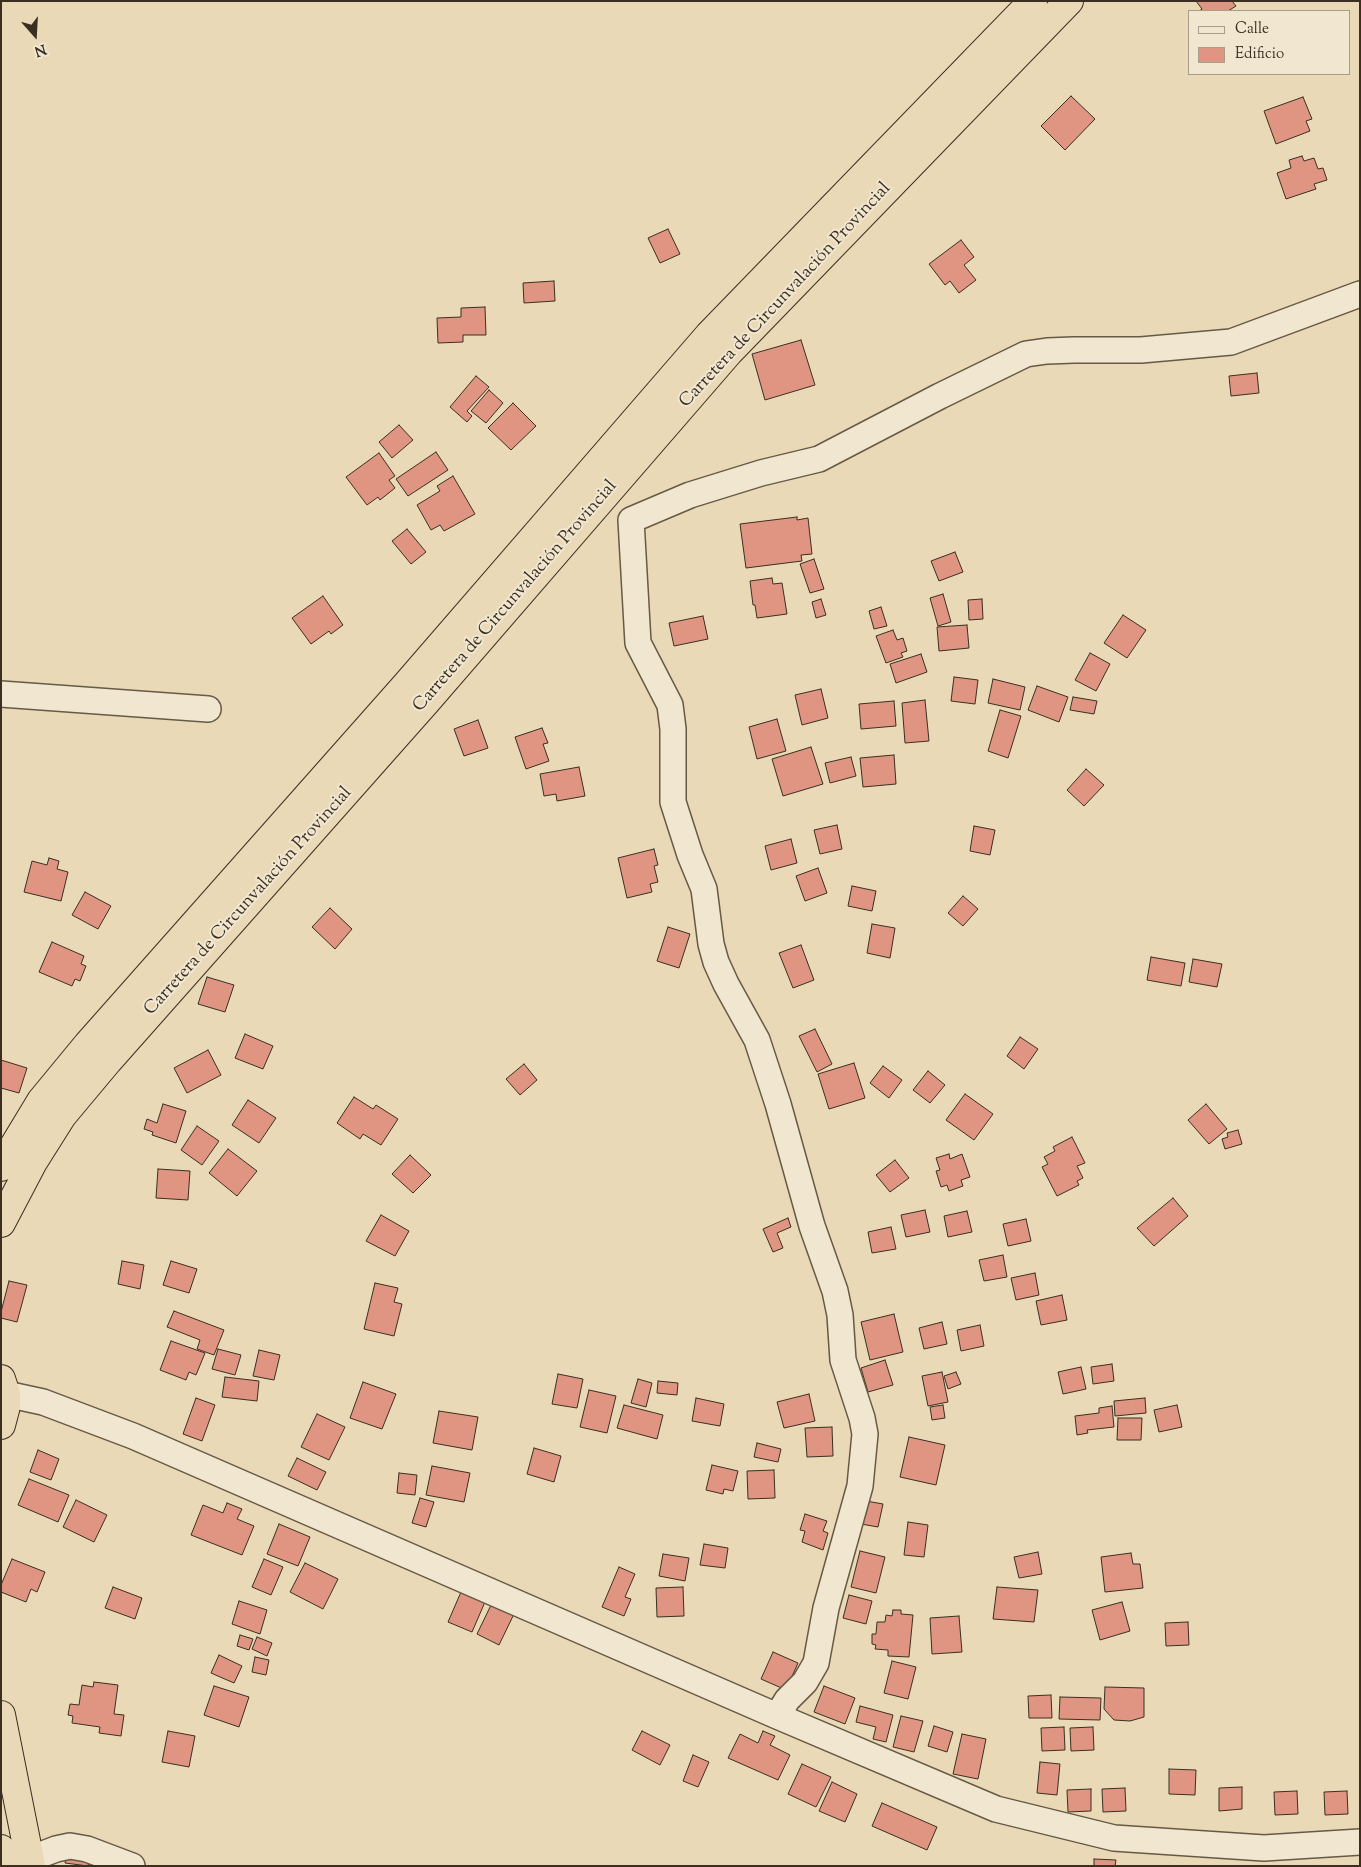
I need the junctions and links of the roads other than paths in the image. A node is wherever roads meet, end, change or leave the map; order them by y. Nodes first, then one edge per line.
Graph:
1 (1033, 1) edge
2 (1068, 1) edge
3 (1360, 294) edge
4 (1, 694) edge
5 (208, 709) dead end
6 (1, 1167) edge
7 (1, 1223) edge
8 (4, 1387) edge
9 (1, 1426) edge
10 (1, 1715) edge
11 (777, 1716) junction
12 (1360, 1842) edge
13 (1, 1849) edge
14 (1189, 1855) edge
15 (22, 1864) edge
16 (132, 1866) edge

1 - 6 highway, Carretera de Circunvalación Provincial
2 - 7 highway, Carretera de Circunvalación Provincial
3 - 11 street
4 - 5 street
8 - 9 highway
8 - 11 street
10 - 15 highway
11 - 14 street
12 - 14 street
13 - 15 highway
15 - 16 street

